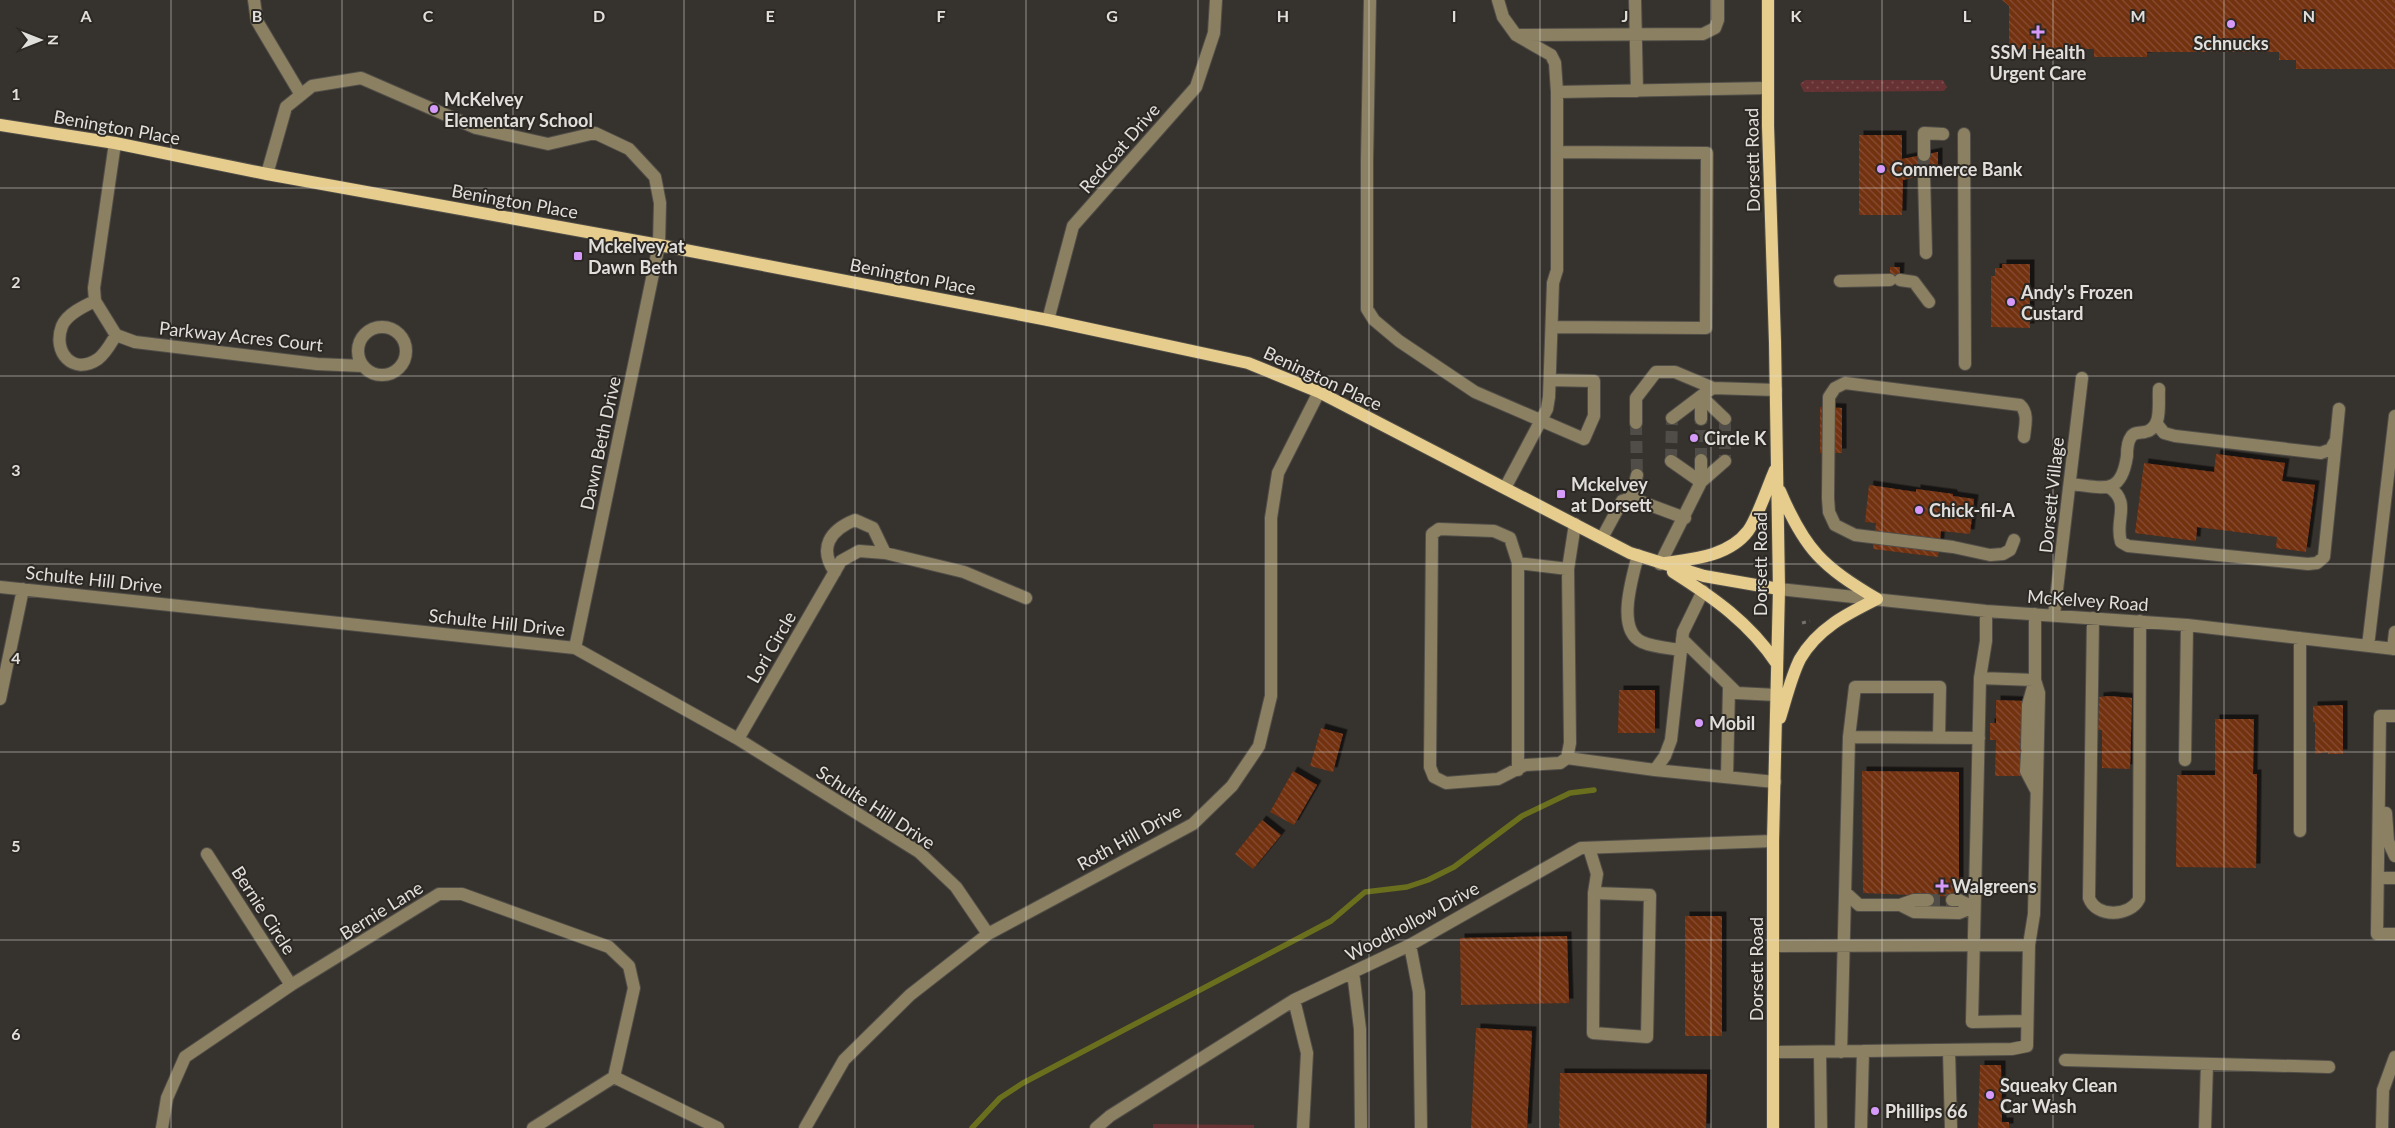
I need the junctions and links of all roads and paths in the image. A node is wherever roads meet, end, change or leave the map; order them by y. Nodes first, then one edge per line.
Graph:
1 (254, 0) edge
2 (1216, 0) edge
3 (1370, 0) edge
4 (1498, 0) edge
5 (1634, 0) edge
6 (1718, 0) edge
7 (1768, 0) edge
8 (1635, 34) junction
9 (1516, 35) junction
10 (1768, 88) junction
11 (1636, 91) junction
12 (1556, 92) junction
13 (301, 95) junction
14 (0, 125) edge
15 (1943, 134) dead end
16 (1964, 134) dead end
17 (115, 143) junction
18 (1558, 152) junction
19 (1924, 155) tunnel mouth
20 (267, 174) junction
21 (1924, 175) tunnel mouth
22 (659, 246) junction
23 (1926, 253) dead end
24 (1840, 281) dead end
25 (95, 301) junction
26 (1929, 302) dead end
27 (1048, 320) junction
28 (1552, 327) junction
29 (116, 335) junction
30 (1965, 364) dead end
31 (363, 366) dead end
32 (2082, 378) dead end
33 (1550, 380) junction
34 (1714, 388) junction
35 (2159, 389) dead end
36 (1776, 390) junction
37 (1319, 392) junction
38 (1701, 396) junction
39 (2339, 409) dead end
40 (2395, 416) edge
41 (1672, 418) dead end
42 (1701, 419) tunnel mouth
43 (1725, 419) dead end
44 (1541, 421) junction
45 (1636, 423) tunnel mouth
46 (2157, 424) junction
47 (2024, 437) dead end
48 (2336, 440) junction
49 (1701, 460) tunnel mouth
50 (1671, 461) dead end
51 (1725, 461) dead end
52 (1777, 465) junction
53 (1636, 475) tunnel mouth
54 (1701, 482) junction
55 (2070, 484) junction
56 (1777, 485) junction
57 (2108, 487) junction
58 (1505, 488) junction
59 (1631, 498) junction
60 (1685, 518) junction
61 (1575, 524) junction
62 (1602, 538) junction
63 (2014, 540) dead end
64 (885, 552) junction
65 (1638, 556) junction
66 (1518, 563) junction
67 (1660, 564) junction
68 (1568, 569) junction
69 (835, 572) junction
70 (0, 587) edge
71 (23, 589) junction
72 (1779, 589) junction
73 (1703, 591) junction
74 (1026, 598) dead end
75 (1878, 599) junction
76 (1986, 611) junction
77 (2035, 614) junction
78 (2054, 614) junction
79 (2093, 618) junction
80 (1813, 620) dead end
81 (2140, 621) junction
82 (1802, 623) dead end
83 (2187, 626) junction
84 (2395, 632) edge
85 (2300, 638) junction
86 (1681, 645) junction
87 (2368, 646) junction
88 (575, 648) junction
89 (2394, 649) edge
90 (1777, 664) junction
91 (1980, 678) junction
92 (2035, 680) junction
93 (1729, 687) junction
94 (1776, 695) junction
95 (0, 699) edge
96 (2395, 716) edge
97 (1776, 729) junction
98 (1849, 737) junction
99 (1939, 738) junction
100 (1979, 738) junction
101 (738, 739) junction
102 (1567, 758) junction
103 (2185, 760) dead end
104 (1518, 770) junction
105 (1654, 770) junction
106 (1727, 777) junction
107 (1774, 782) junction
108 (2379, 784) junction
109 (2036, 790) junction
110 (2300, 832) dead end
111 (1773, 841) junction
112 (1589, 848) junction
113 (207, 854) dead end
114 (2395, 856) edge
115 (2378, 878) junction
116 (2395, 878) edge
117 (1594, 893) junction
118 (1846, 893) junction
119 (1928, 900) tunnel mouth
120 (1952, 900) tunnel mouth
121 (1900, 905) junction
122 (1973, 907) junction
123 (988, 934) junction
124 (2395, 934) edge
125 (1410, 945) junction
126 (2028, 945) junction
127 (1774, 946) junction
128 (1843, 946) junction
129 (1972, 946) junction
130 (1353, 972) junction
131 (291, 985) junction
132 (1294, 1000) junction
133 (2026, 1022) junction
134 (1949, 1050) junction
135 (1863, 1051) junction
136 (1774, 1052) junction
137 (1841, 1052) junction
138 (1820, 1053) junction
139 (2395, 1057) edge
140 (2065, 1060) dead end
141 (2207, 1064) junction
142 (2329, 1067) dead end
143 (614, 1077) junction
144 (162, 1128) edge
145 (533, 1128) edge
146 (718, 1128) edge
147 (805, 1128) edge
148 (1096, 1128) edge
149 (1303, 1128) edge
150 (1361, 1128) edge
151 (1421, 1128) edge
152 (1773, 1128) edge
153 (1821, 1128) edge
154 (1861, 1128) edge
155 (1951, 1128) edge
156 (2205, 1128) edge
157 (2382, 1128) edge

1 - 13 street
2 - 27 street, Redcoat Drive
3 - 44 street
4 - 9 street
5 - 8 street
6 - 8 street
7 - 10 main road, Dorsett Road
8 - 9 street
8 - 11 street
9 - 12 street
10 - 11 street
10 - 36 main road, Dorsett Road
11 - 12 street
12 - 18 street
13 - 20 street
13 - 22 street, Dawn Beth Drive
14 - 17 main road, Benington Place
15 - 19 street
16 - 30 street
17 - 20 main road, Benington Place
17 - 25 street
18 - 28 street
18 - 28 street
20 - 22 main road, Benington Place
21 - 23 street
22 - 27 main road, Benington Place
22 - 88 street, Dawn Beth Drive
24 - 26 street
25 - 29 street
25 - 29 street
27 - 37 main road, Benington Place
28 - 33 street
29 - 31 street, Parkway Acres Court
32 - 55 street, Dorsett Village
33 - 44 street
33 - 44 street
34 - 36 street
34 - 38 street
34 - 45 street
35 - 46 street
36 - 52 main road, Dorsett Road
37 - 58 main road, Benington Place
37 - 123 street, Roth Hill Drive
38 - 41 street
38 - 42 street
38 - 43 street
39 - 48 street
40 - 87 street
44 - 58 street
46 - 48 street
46 - 57 street
47 - 63 street
48 - 57 street
49 - 54 street
50 - 54 street
51 - 54 street
52 - 56 main road, Dorsett Road
52 - 67 main road
53 - 59 street
54 - 60 street
55 - 57 street
55 - 78 street, Dorsett Village
56 - 72 main road, Dorsett Road
56 - 75 main road
58 - 61 main road, Benington Place
59 - 60 street
59 - 62 street
60 - 67 street
61 - 62 main road, Benington Place
61 - 68 street
62 - 65 main road, Benington Place
64 - 69 street, Lori Circle
64 - 69 street
64 - 74 street, Lori Circle
65 - 67 main road, Benington Place
65 - 86 street
66 - 68 street
66 - 104 street
66 - 104 street
67 - 72 main road, Benington Place
67 - 73 main road
68 - 102 street
69 - 101 street, Lori Circle
70 - 71 street, Schulte Hill Drive
71 - 88 street, Schulte Hill Drive
71 - 95 street
72 - 75 street, McKelvey Road
72 - 90 main road, Dorsett Road
73 - 86 street
73 - 90 main road
75 - 76 street, McKelvey Road
75 - 97 main road
76 - 77 street, McKelvey Road
76 - 91 street
77 - 78 street, McKelvey Road
77 - 92 street
78 - 79 street, McKelvey Road
79 - 81 street, McKelvey Road
79 - 81 street
80 - 82 path
81 - 83 street, McKelvey Road
83 - 85 street, McKelvey Road
83 - 103 street
84 - 89 street
85 - 87 street, McKelvey Road
85 - 110 street
86 - 93 street
86 - 105 street
87 - 89 street, McKelvey Road
88 - 101 street, Schulte Hill Drive
90 - 94 main road, Dorsett Road
91 - 92 street
91 - 100 street
92 - 109 street
92 - 109 street
93 - 94 street
93 - 106 street
94 - 97 main road, Dorsett Road
96 - 108 street
97 - 107 main road, Dorsett Road
98 - 99 street
98 - 99 street
98 - 118 street
99 - 100 street
100 - 122 street
101 - 123 street, Schulte Hill Drive
102 - 104 street
102 - 105 street
105 - 106 street
106 - 107 street
107 - 111 main road, Dorsett Road
108 - 114 street
108 - 115 street
109 - 126 street
111 - 112 street, Woodhollow Drive
111 - 127 main road, Dorsett Road
112 - 117 street
112 - 125 street, Woodhollow Drive
113 - 131 street, Bernie Circle
115 - 116 street
115 - 124 street
117 - 117 street
118 - 121 street
118 - 128 street
119 - 121 street
120 - 122 street
121 - 122 street
122 - 129 street
123 - 147 street, Roth Hill Drive
125 - 130 street, Woodhollow Drive
125 - 151 street
126 - 129 street
126 - 133 street
127 - 128 street
127 - 136 main road, Dorsett Road
128 - 129 street
128 - 137 street
129 - 133 street
130 - 132 street, Woodhollow Drive
130 - 150 street
131 - 143 street, Bernie Lane
131 - 144 street, Bernie Lane
132 - 148 street, Woodhollow Drive
132 - 149 street
133 - 134 street
134 - 135 street
134 - 155 street
135 - 137 street
135 - 154 street
136 - 138 street
136 - 152 main road, Dorsett Road
137 - 138 street
138 - 153 street
139 - 157 street
140 - 141 street
141 - 142 street
141 - 156 street
143 - 145 street
143 - 146 street

